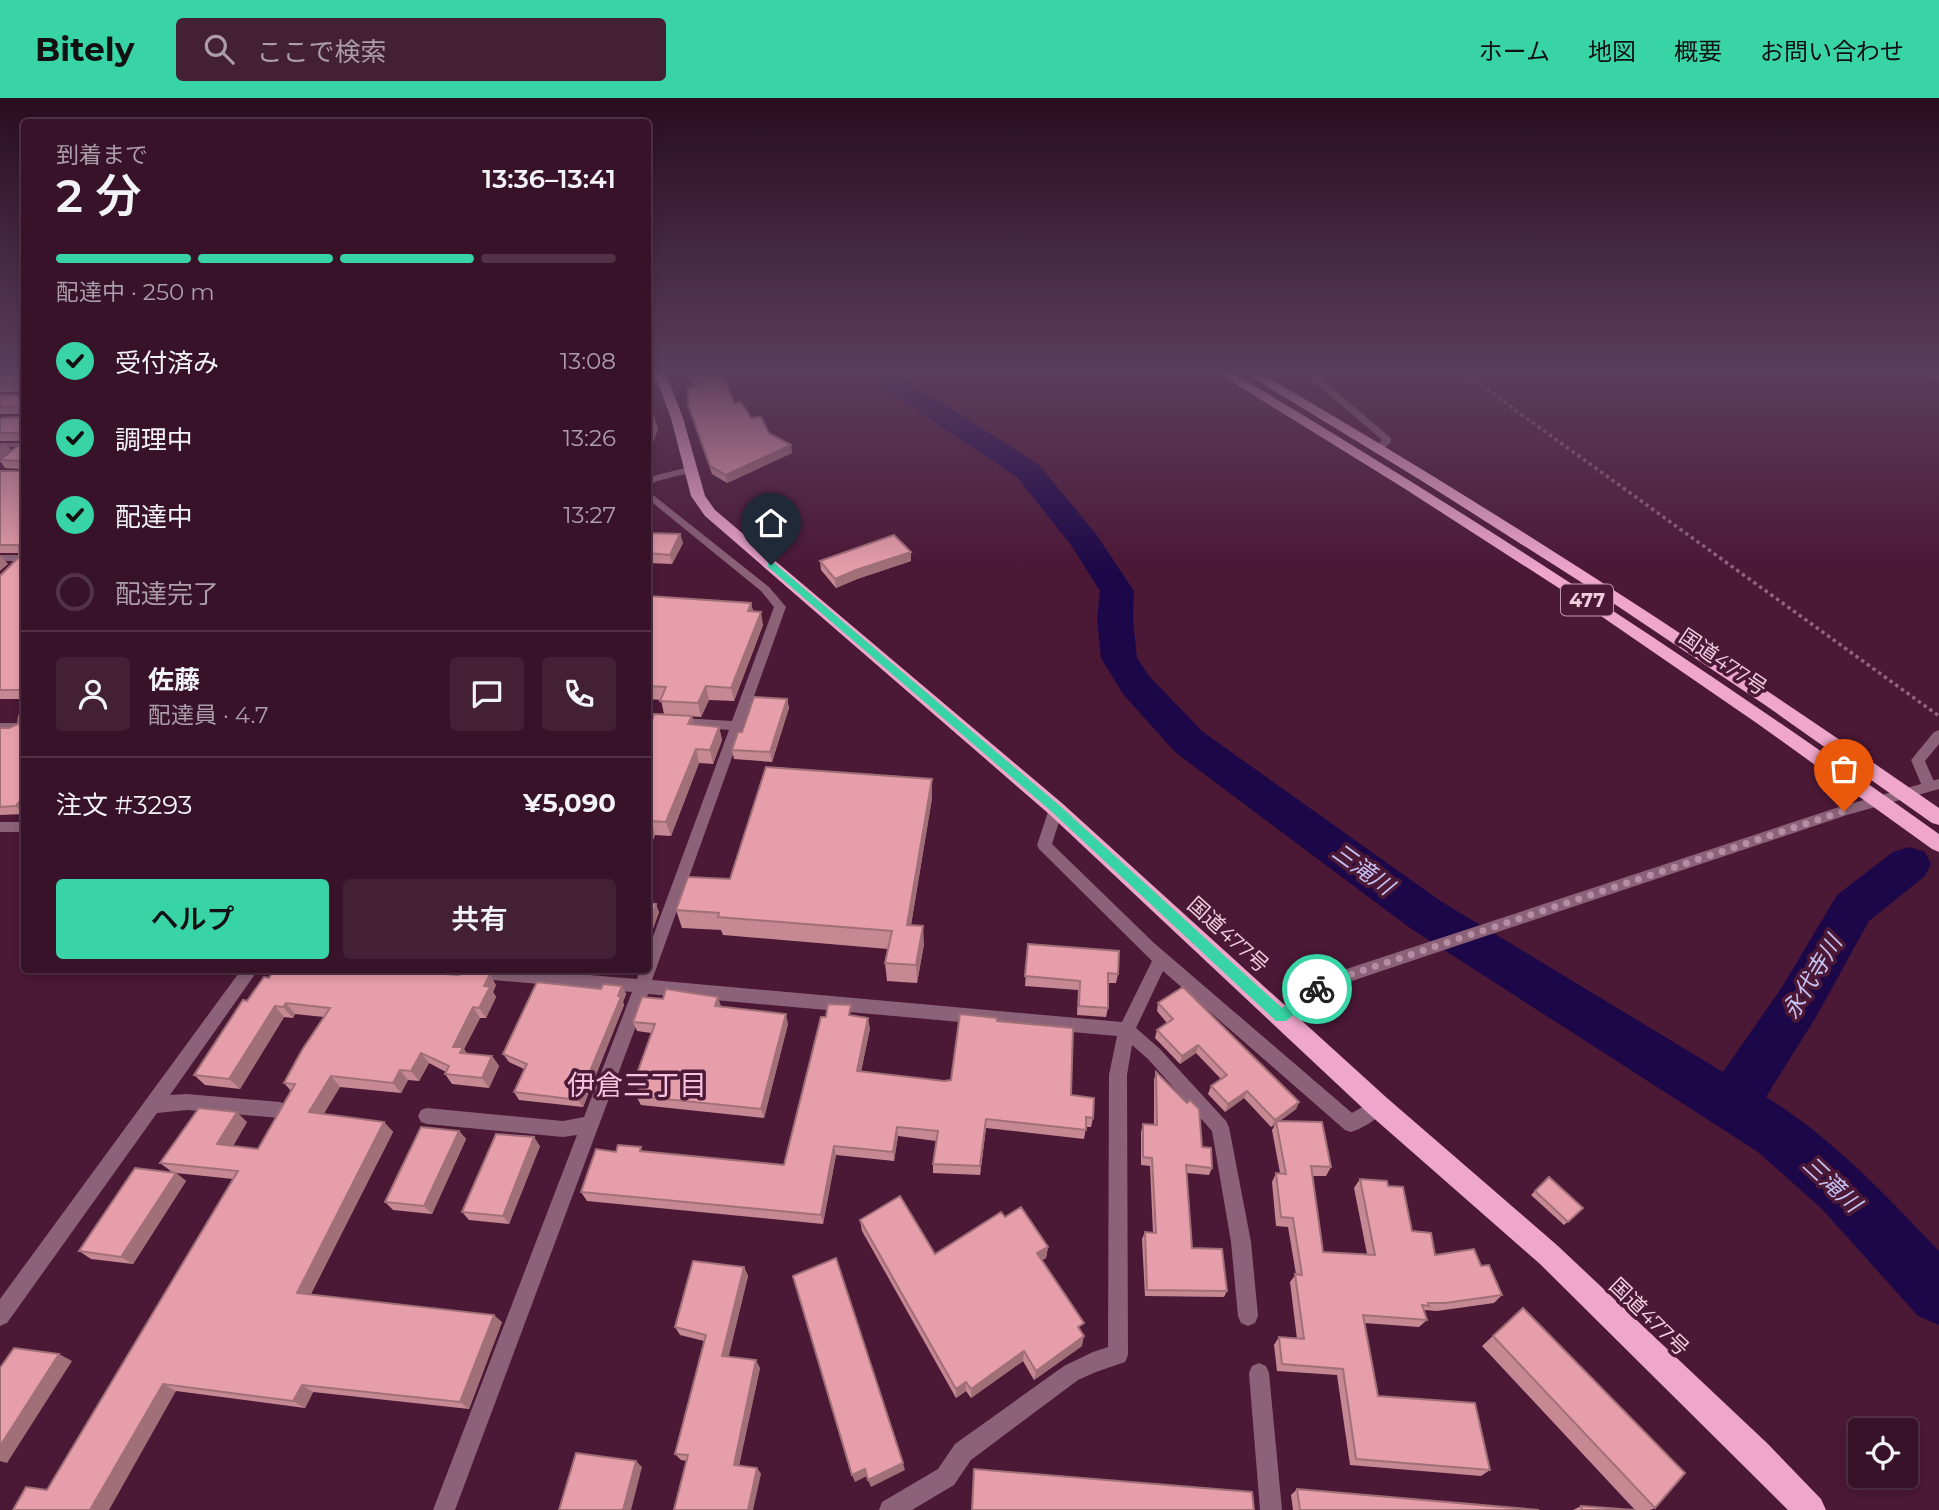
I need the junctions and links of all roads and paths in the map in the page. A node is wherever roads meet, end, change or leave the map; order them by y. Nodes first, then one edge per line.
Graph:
1 (682, 439) edge
2 (1335, 439) edge
3 (1366, 439) edge
4 (1387, 439) edge
5 (1555, 439) edge
6 (0, 445) edge
7 (21, 446) edge
8 (1380, 447) junction
9 (21, 449) edge
10 (8, 460) edge
11 (689, 470) junction
12 (651, 480) edge
13 (651, 496) edge
14 (0, 558) edge
15 (21, 558) edge
16 (21, 561) edge
17 (0, 581) edge
18 (1939, 716) edge
19 (651, 720) edge
20 (737, 726) junction
21 (0, 727) edge
22 (21, 727) edge
23 (1939, 735) edge
24 (1935, 785) edge
25 (1904, 794) junction
26 (1880, 801) junction
27 (1056, 809) junction
28 (1939, 818) edge
29 (0, 827) edge
30 (21, 827) edge
31 (1939, 844) edge
32 (1161, 959) junction
33 (651, 962) edge
34 (248, 973) edge
35 (491, 973) edge
36 (647, 973) edge
37 (642, 987) junction
38 (1281, 1016) junction
39 (1128, 1030) junction
40 (153, 1105) junction
41 (1378, 1107) junction
42 (280, 1110) edge
43 (427, 1116) dead end
44 (589, 1124) junction
45 (0, 1315) edge
46 (1248, 1316) dead end
47 (1259, 1373) dead end
48 (444, 1510) edge
49 (890, 1510) edge
50 (1271, 1510) edge
51 (1810, 1510) edge

1 - 11 highway, 国道477号
2 - 26 highway, 国道477号 / 477
3 - 8 highway, 国道477号 / 477
4 - 8 street
5 - 18 path
6 - 7 lane
8 - 25 highway, 国道477号 / 477
9 - 10 street
11 - 12 street
11 - 27 highway, 国道477号
13 - 20 street
14 - 15 street
16 - 17 street
19 - 20 street
20 - 33 street
21 - 22 street
23 - 24 street
24 - 25 street
25 - 26 street
25 - 28 highway, 国道477号 / 477
26 - 31 highway, 国道477号 / 477
26 - 38 street
27 - 32 street
27 - 38 highway, 国道477号
29 - 30 street
32 - 39 street
32 - 41 street
34 - 40 street
35 - 37 street
36 - 37 street
37 - 39 street
37 - 44 street
38 - 41 highway, 国道477号
39 - 46 street
39 - 49 street
40 - 42 street
40 - 45 street
41 - 51 highway, 国道477号
43 - 44 street
44 - 48 street
47 - 50 street

